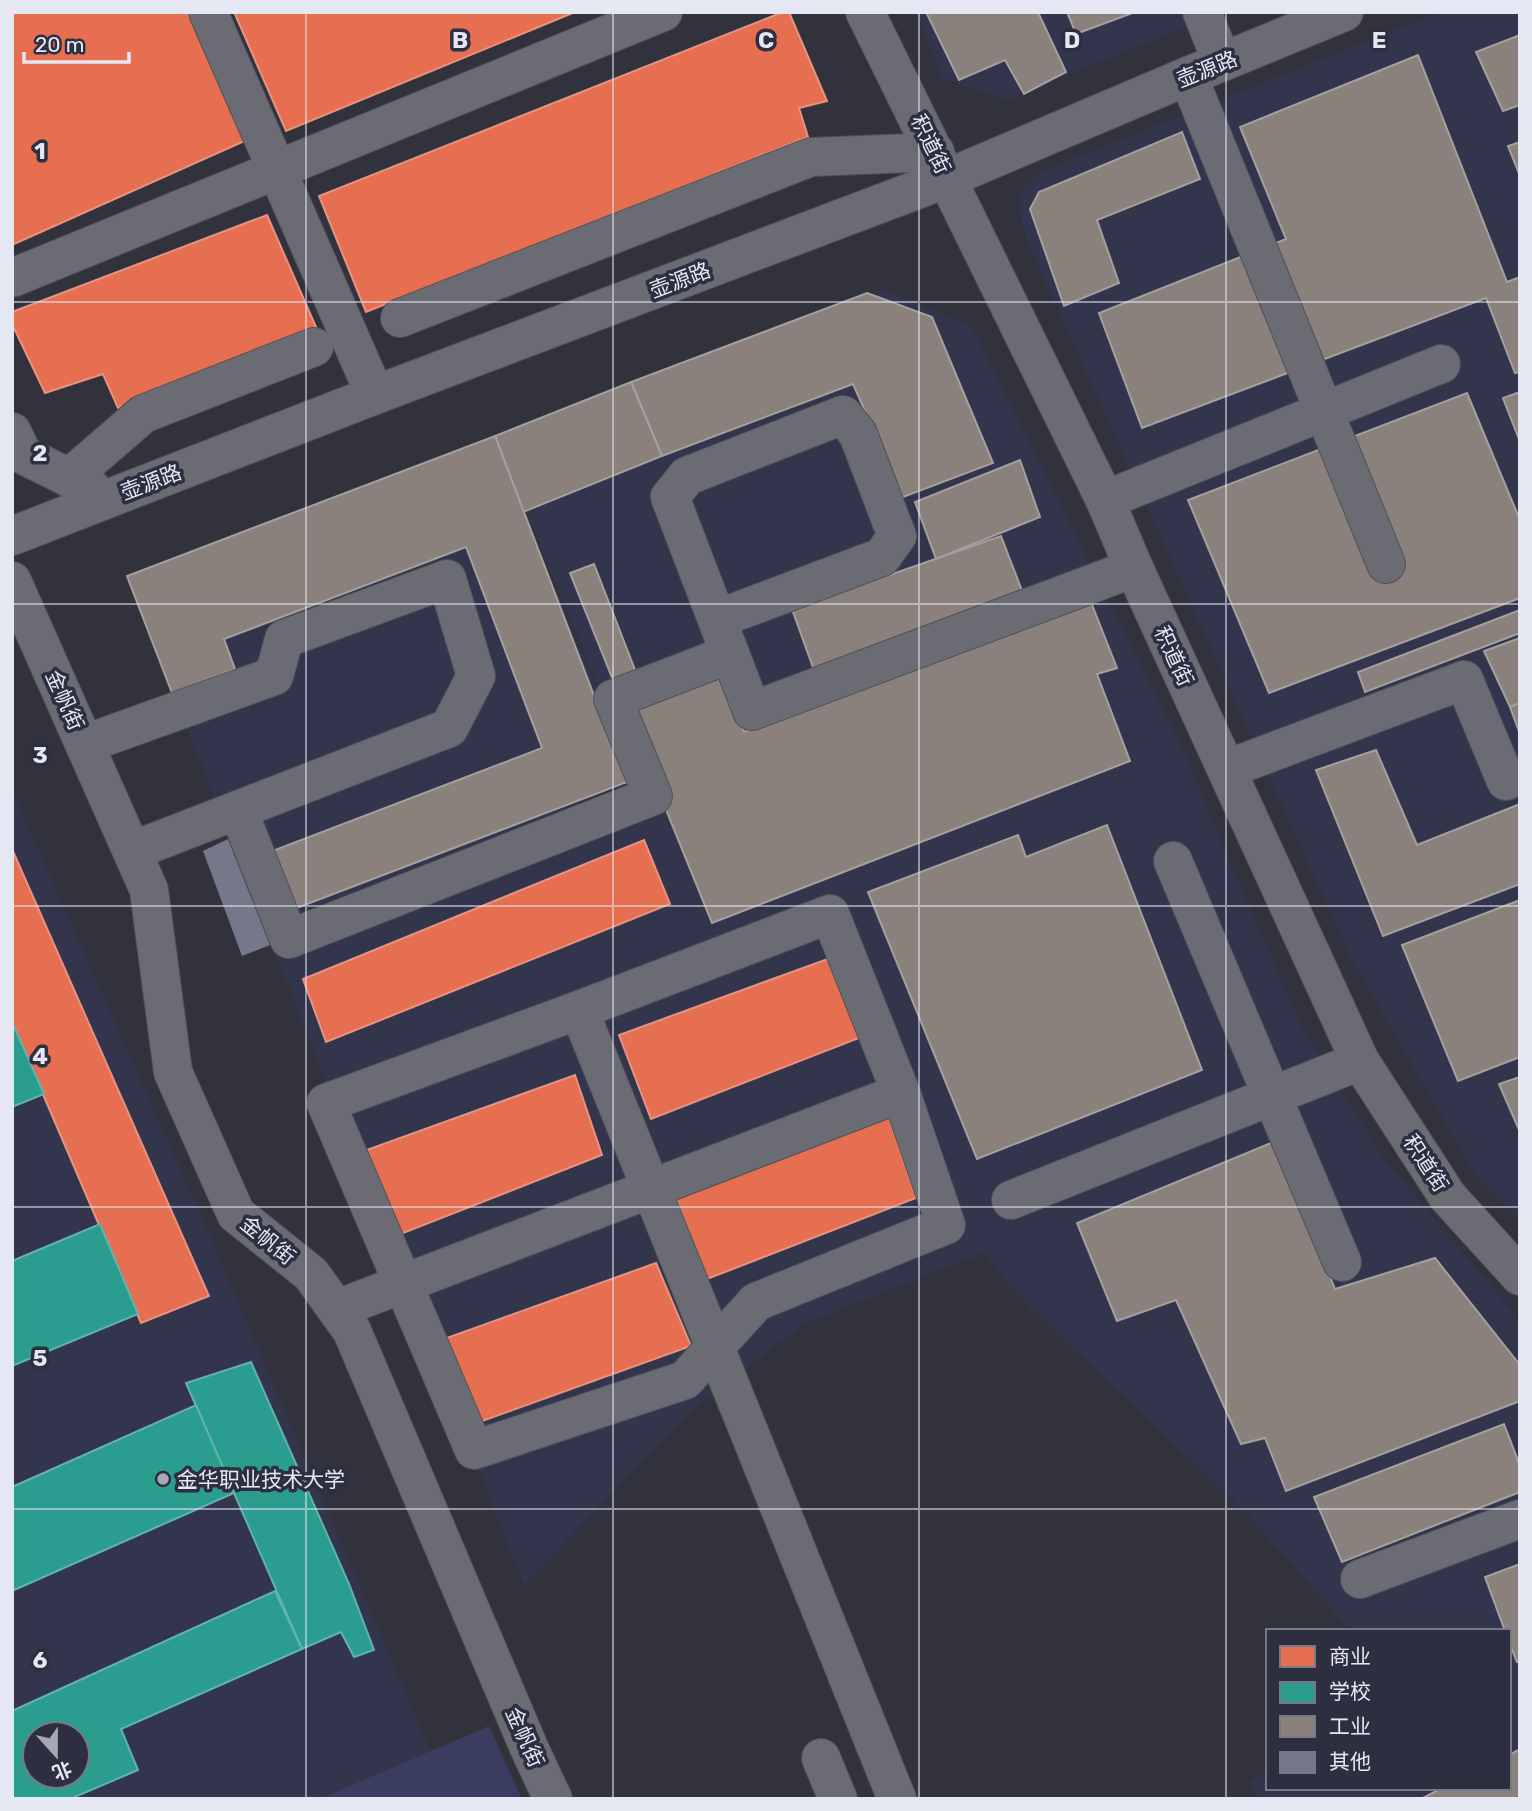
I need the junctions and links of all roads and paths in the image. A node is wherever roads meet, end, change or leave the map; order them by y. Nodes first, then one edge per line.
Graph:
1 (208, 12) edge
2 (663, 12) edge
3 (865, 12) edge
4 (1202, 12) edge
5 (1344, 12) edge
6 (1205, 69) junction
7 (941, 165) junction
8 (277, 170) junction
9 (12, 278) edge
10 (400, 318) dead end
11 (314, 347) dead end
12 (1441, 364) dead end
13 (375, 395) junction
14 (1323, 411) junction
15 (12, 432) edge
16 (69, 478) junction
17 (110, 498) junction
18 (1105, 500) junction
19 (12, 536) edge
20 (1385, 564) dead end
21 (1134, 568) junction
22 (12, 581) edge
23 (717, 619) junction
24 (730, 654) junction
25 (85, 744) junction
26 (1227, 769) junction
27 (1506, 781) dead end
28 (238, 810) junction
29 (132, 851) junction
30 (1172, 861) dead end
31 (579, 1010) junction
32 (1360, 1060) junction
33 (901, 1093) junction
34 (1272, 1096) junction
35 (651, 1188) junction
36 (1011, 1200) dead end
37 (1342, 1262) dead end
38 (1520, 1276) edge
39 (404, 1284) junction
40 (337, 1309) junction
41 (715, 1348) junction
42 (1520, 1519) edge
43 (1360, 1579) dead end
44 (821, 1758) dead end
45 (552, 1799) edge
46 (838, 1799) edge
47 (897, 1799) edge

1 - 8 street
2 - 8 street
3 - 7 street, 积道街
4 - 6 street
5 - 6 street, 壶源路
6 - 7 street, 壶源路
6 - 14 street
7 - 10 street
7 - 13 street, 壶源路
7 - 18 street, 积道街
8 - 9 street
8 - 13 street
11 - 16 street
12 - 14 street
13 - 17 street, 壶源路
14 - 18 street
14 - 20 street
15 - 16 street
16 - 17 street
17 - 19 street, 壶源路
18 - 21 street, 积道街
21 - 24 street
21 - 26 street, 积道街
22 - 25 street, 金帆街
23 - 23 street
23 - 24 street
24 - 28 street
25 - 28 street
25 - 29 street, 金帆街
26 - 27 street
26 - 32 street, 积道街
28 - 29 street
29 - 40 street, 金帆街
30 - 34 street
31 - 33 street
31 - 35 street
31 - 39 street
32 - 34 street
32 - 38 street, 积道街
33 - 35 street
33 - 41 street
34 - 36 street
34 - 37 street
35 - 39 street
35 - 41 street
39 - 40 street
39 - 41 street
40 - 45 street, 金帆街
41 - 47 street
42 - 43 street
44 - 46 street

